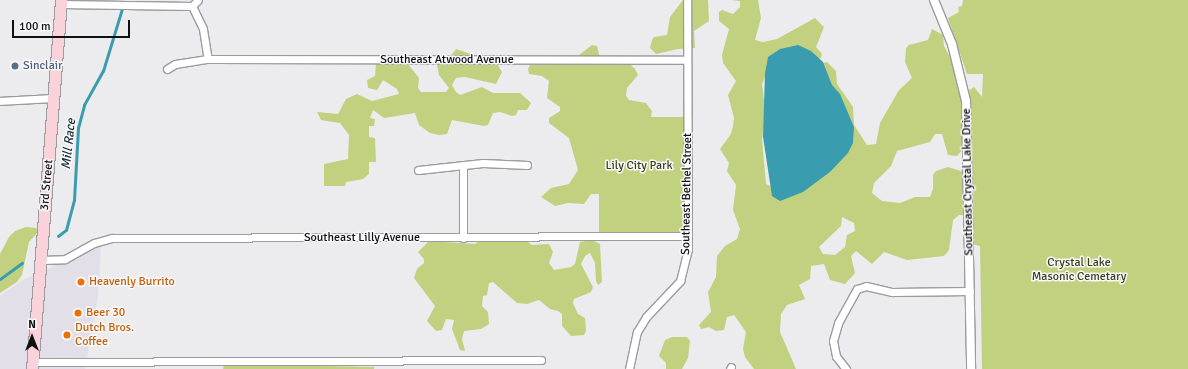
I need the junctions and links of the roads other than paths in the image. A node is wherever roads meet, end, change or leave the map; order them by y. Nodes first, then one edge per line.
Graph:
1 (198, 0) edge
2 (687, 0) edge
3 (934, 0) edge
4 (61, 2) edge
5 (192, 6) junction
6 (208, 59) junction
7 (687, 60) junction
8 (167, 69) dead end
9 (54, 98) junction
10 (0, 101) edge
11 (463, 165) junction
12 (527, 165) dead end
13 (418, 170) dead end
14 (688, 236) junction
15 (463, 238) junction
16 (40, 260) junction
17 (970, 290) junction
18 (541, 360) dead end
19 (218, 361) junction
20 (32, 365) edge
21 (217, 369) edge
22 (629, 369) edge
23 (846, 369) edge
24 (971, 369) edge

1 - 5 street
2 - 7 street, Southeast Bethel Street
3 - 17 street, Southeast Crystal Lake Drive
4 - 5 street
4 - 9 highway, 3rd Street
5 - 6 street
6 - 7 street, Southeast Atwood Avenue
6 - 8 street, Southeast Atwood Avenue
7 - 14 street, Southeast Bethel Street
9 - 10 street
9 - 16 highway, 3rd Street
11 - 12 street
11 - 13 street
11 - 15 street
14 - 15 street, Southeast Lilly Avenue
14 - 22 street, Southeast Bethel Street
15 - 16 street, Southeast Lilly Avenue
16 - 20 highway, 3rd Street
17 - 23 street
17 - 24 street, Southeast Crystal Lake Drive
18 - 19 street
19 - 20 street
19 - 21 street

